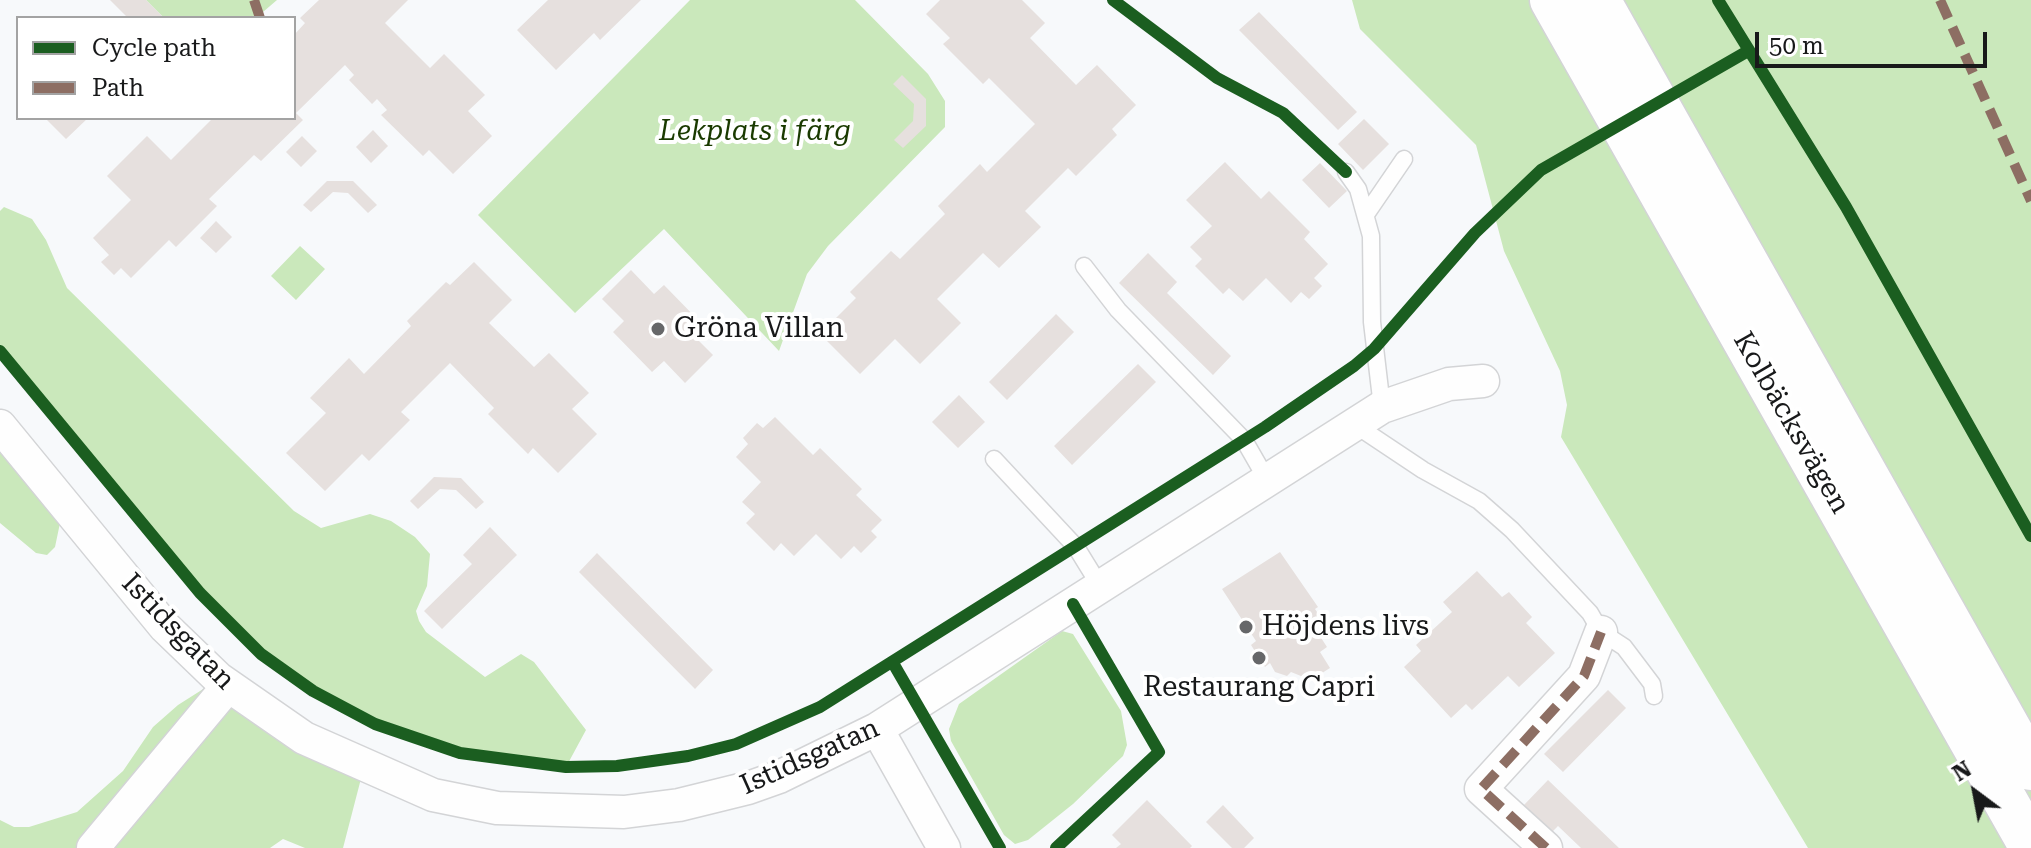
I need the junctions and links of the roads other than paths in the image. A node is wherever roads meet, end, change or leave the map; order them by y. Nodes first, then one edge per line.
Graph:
1 (1552, 0) edge
2 (1598, 0) edge
3 (1404, 159) dead end
4 (1346, 172) dead end
5 (1367, 213) junction
6 (1084, 266) dead end
7 (1483, 381) dead end
8 (1382, 407) junction
9 (1354, 424) junction
10 (0, 426) edge
11 (994, 459) dead end
12 (1267, 480) junction
13 (1100, 586) junction
14 (1601, 632) junction
15 (228, 686) junction
16 (1654, 696) dead end
17 (877, 729) junction
18 (2031, 768) edge
19 (2031, 846) edge
20 (93, 848) edge
21 (944, 848) edge
22 (1546, 848) edge

1 - 19 highway, Kolbäcksvägen
2 - 18 highway, Kolbäcksvägen
3 - 5 lane
4 - 5 lane
5 - 8 lane
6 - 12 lane
7 - 8 street, Istidsgatan
8 - 9 street, Istidsgatan
9 - 12 street, Istidsgatan
9 - 14 lane
10 - 15 street, Istidsgatan
11 - 13 lane
12 - 13 street, Istidsgatan
13 - 17 street, Istidsgatan
14 - 16 lane
14 - 22 street
15 - 17 street, Istidsgatan
15 - 20 street
17 - 21 street

